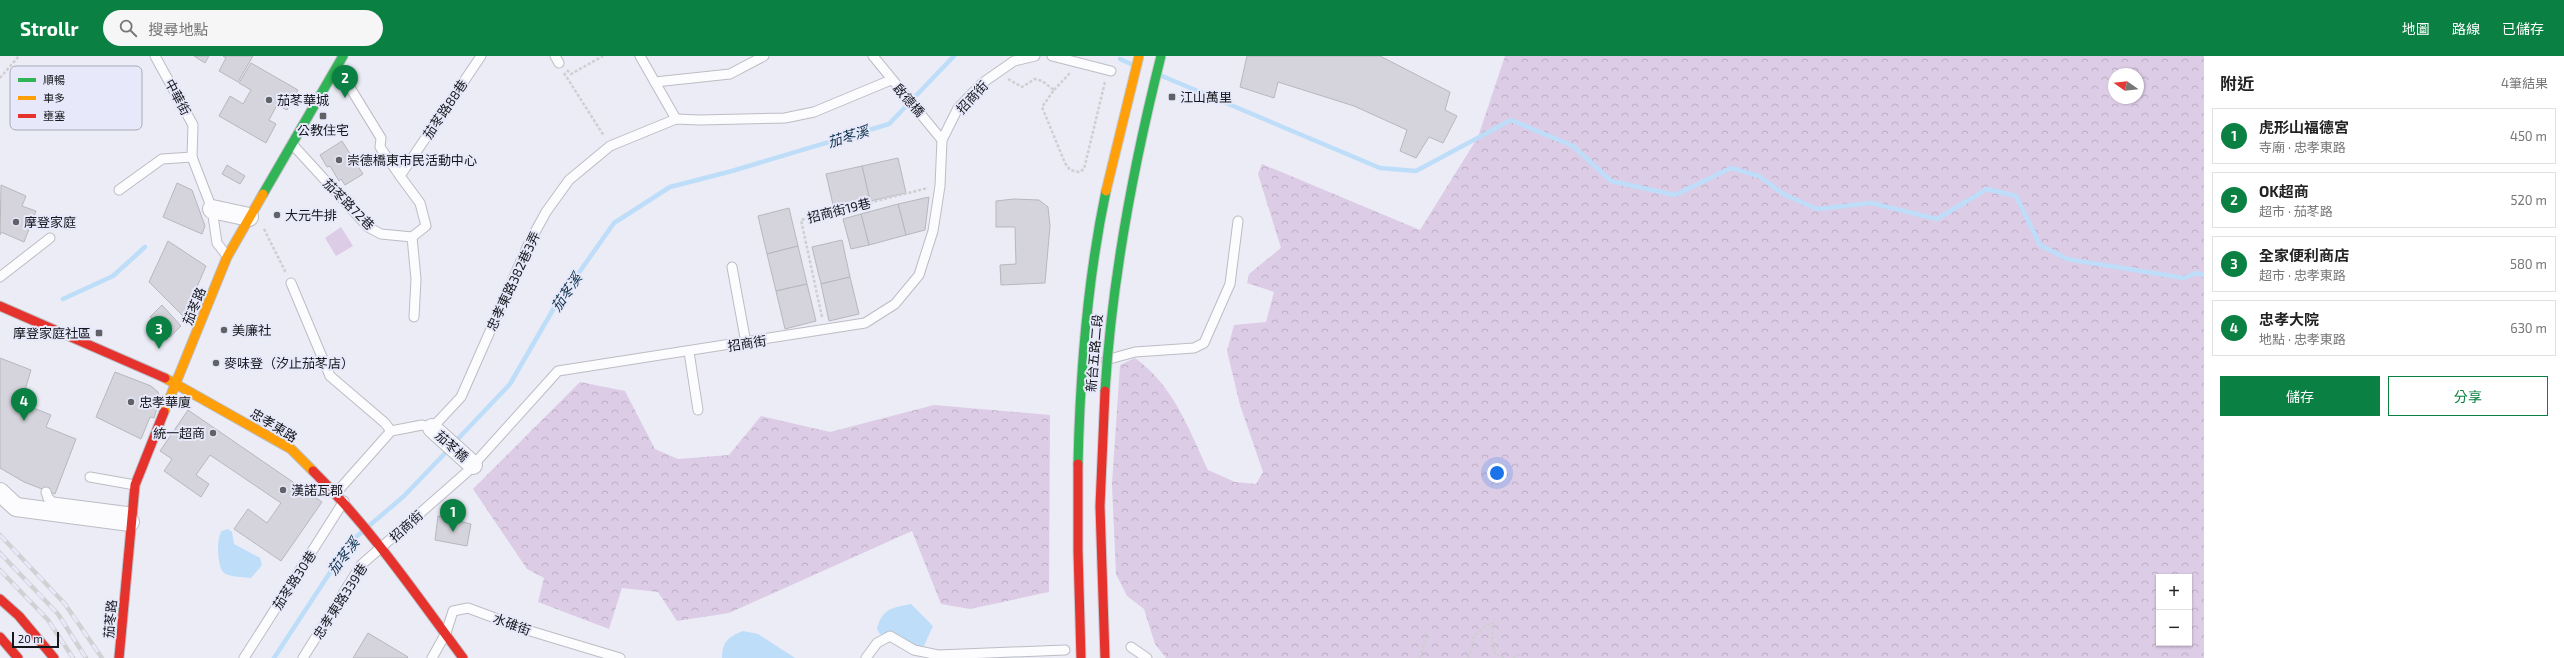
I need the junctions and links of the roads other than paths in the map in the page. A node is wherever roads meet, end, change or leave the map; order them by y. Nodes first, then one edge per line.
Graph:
1 (155, 56) edge
2 (344, 56) edge
3 (481, 56) edge
4 (640, 56) edge
5 (764, 56) edge
6 (873, 56) edge
7 (1035, 56) edge
8 (1052, 56) edge
9 (1139, 56) edge
10 (1161, 56) edge
11 (337, 66) junction
12 (1109, 73) road end
13 (891, 80) junction
14 (656, 82) junction
15 (676, 119) junction
16 (942, 140) junction
17 (291, 143) junction
18 (192, 157) junction
19 (400, 176) junction
20 (119, 190) dead end
21 (212, 209) junction
22 (251, 213) junction
23 (1238, 221) dead end
24 (412, 237) junction
25 (50, 238) dead end
26 (227, 257) junction
27 (732, 267) dead end
28 (0, 277) edge
29 (291, 283) road end
30 (0, 306) edge
31 (414, 317) dead end
32 (746, 343) junction
33 (689, 352) junction
34 (1105, 361) junction
35 (177, 383) junction
36 (698, 410) dead end
37 (432, 428) junction
38 (391, 431) junction
39 (473, 465) junction
40 (90, 477) dead end
41 (134, 485) junction
42 (0, 492) edge
43 (46, 492) dead end
44 (336, 494) junction
45 (347, 505) junction
46 (130, 517) junction
47 (380, 544) junction
48 (0, 599) edge
49 (446, 633) junction
50 (0, 637) edge
51 (1131, 647) dead end
52 (1064, 650) dead end
53 (18, 658) edge
54 (54, 658) edge
55 (119, 658) edge
56 (244, 658) edge
57 (303, 658) edge
58 (432, 658) edge
59 (463, 658) edge
60 (620, 658) edge
61 (866, 658) edge
62 (1081, 658) edge
63 (1105, 658) edge
64 (1147, 658) edge

1 - 18 lane, 中華街
2 - 11 main road, 茄苳路
3 - 19 lane, 茄苳路88巷
4 - 14 lane
5 - 14 lane
6 - 13 lane, 啟德橋
7 - 16 lane, 招商街
8 - 12 lane
9 - 62 main road, 新台五路二段, bridge
10 - 34 main road, 新台五路二段, bridge
11 - 17 main road, 茄苳路
11 - 19 lane
13 - 15 lane
13 - 16 lane, 啟德橋
14 - 15 lane
15 - 37 lane, 忠孝東路382巷3弄
16 - 32 lane, 招商街
17 - 22 main road, 茄苳路
17 - 24 lane, 茄苳路72巷
18 - 20 lane
18 - 21 lane, 中華街
19 - 24 lane
21 - 22 street
21 - 26 lane, 中華街
22 - 26 main road, 茄苳路
23 - 34 lane
24 - 31 lane
25 - 28 lane
26 - 35 main road, 茄苳路
27 - 32 lane
29 - 38 lane
30 - 35 main road, 忠孝東路
32 - 33 lane, 招商街
33 - 36 lane
33 - 39 lane, 招商街
34 - 63 main road, 新台五路二段, bridge
35 - 41 main road, 茄苳路
35 - 44 main road, 忠孝東路
37 - 38 lane
37 - 39 street, 茄苳橋
38 - 44 lane
39 - 47 lane, 招商街
40 - 41 lane
41 - 46 main road, 茄苳路
42 - 46 street
43 - 46 lane
44 - 45 main road, 忠孝東路
45 - 47 main road, 忠孝東路
45 - 56 lane, 茄苳路30巷
46 - 55 main road, 茄苳路
47 - 49 main road, 忠孝東路
47 - 57 lane, 忠孝東路339巷
48 - 54 main road
49 - 58 lane, 水碓街
49 - 59 main road, 忠孝東路
49 - 60 lane, 水碓街
50 - 53 main road
51 - 64 lane
52 - 61 lane

